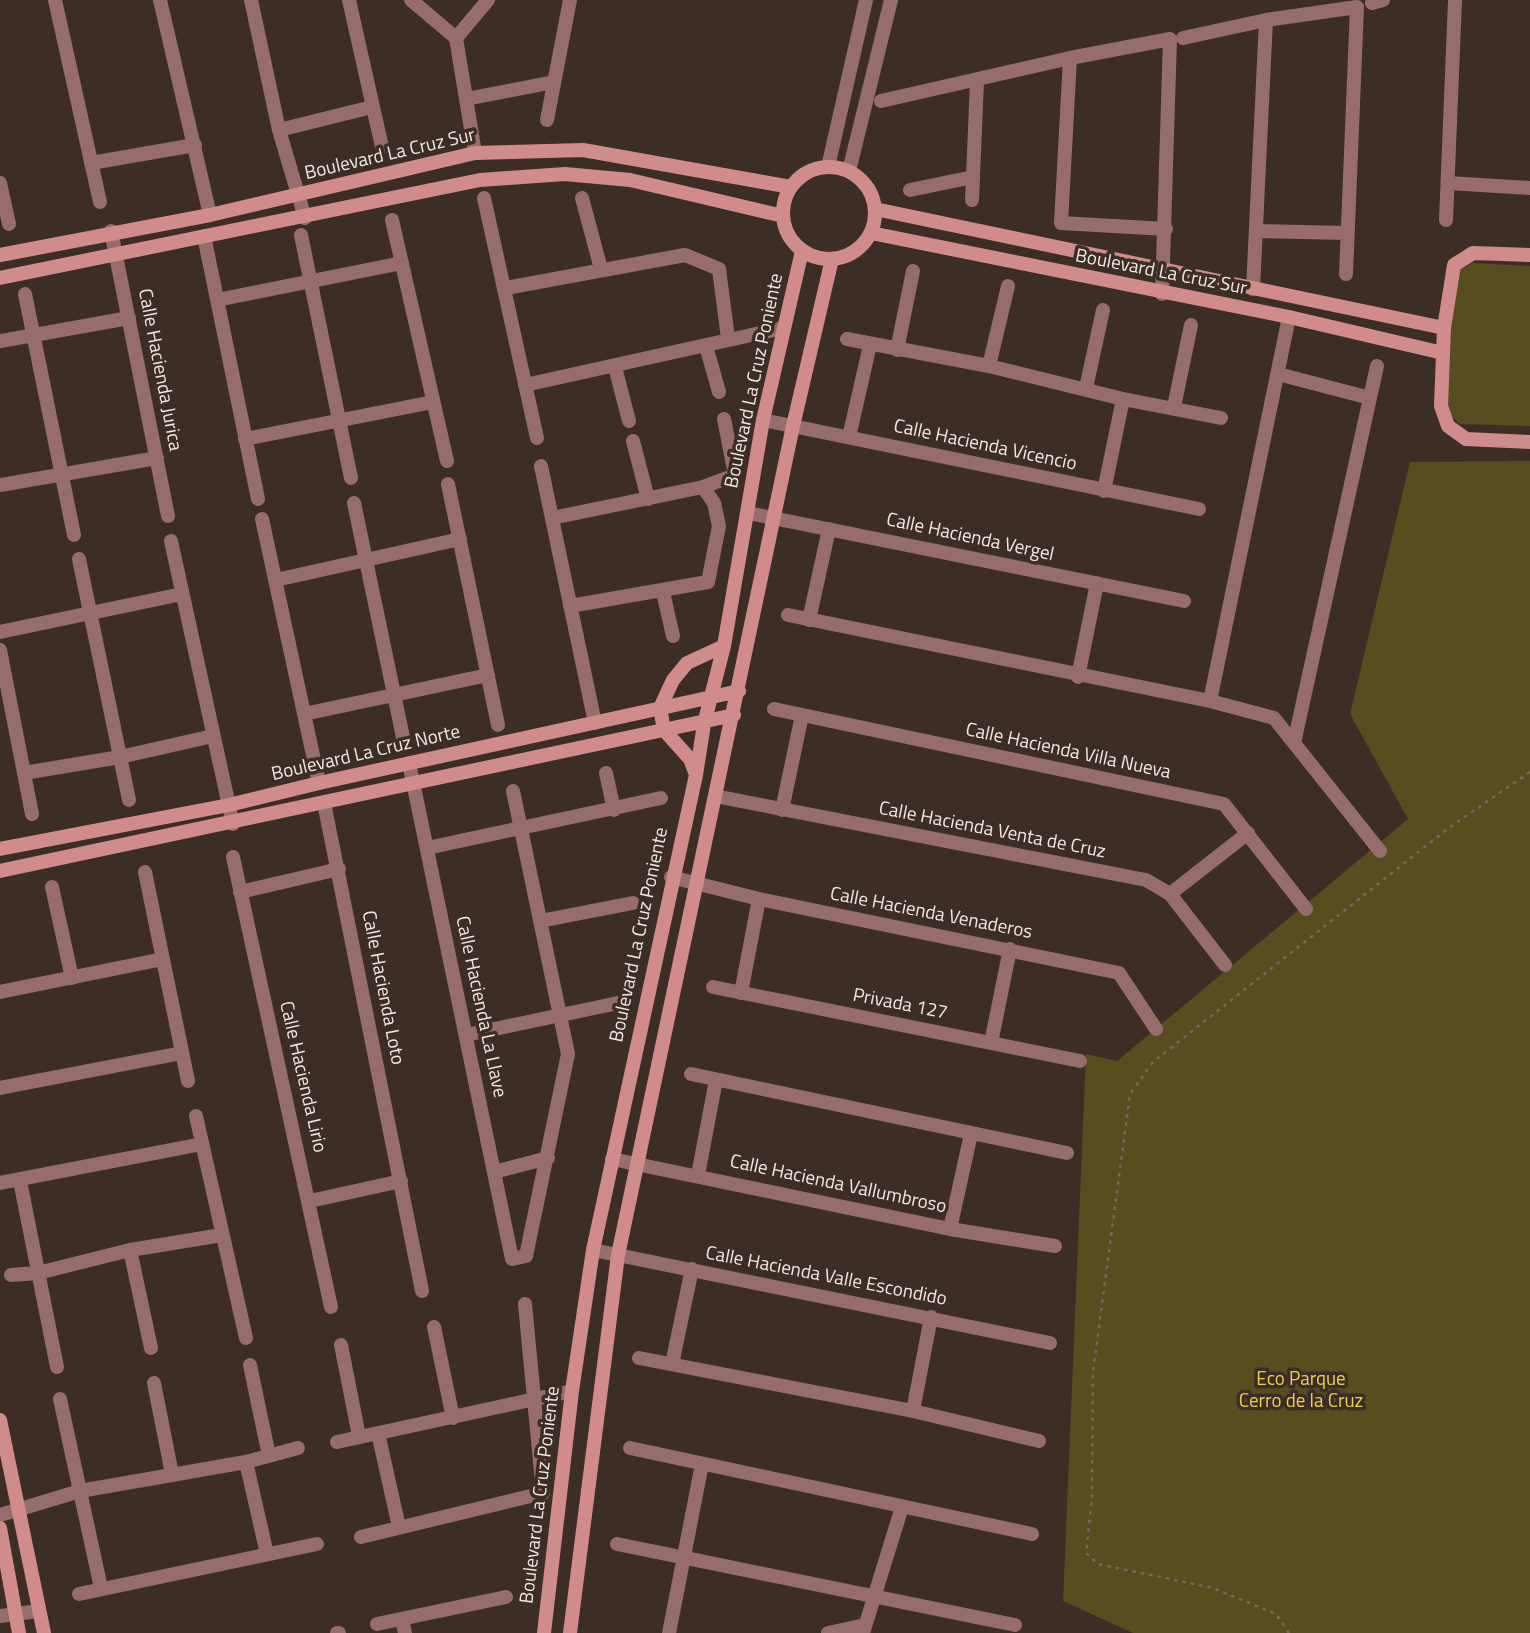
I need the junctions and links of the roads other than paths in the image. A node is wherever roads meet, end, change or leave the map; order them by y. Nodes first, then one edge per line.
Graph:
1 (55, 0) edge
2 (160, 0) edge
3 (251, 0) edge
4 (349, 0) edge
5 (411, 0) edge
6 (488, 0) edge
7 (570, 0) edge
8 (866, 0) edge
9 (891, 0) edge
10 (1455, 0) edge
11 (1266, 20) junction
12 (456, 38) junction
13 (1177, 38) junction
14 (1070, 58) junction
15 (977, 81) junction
16 (554, 82) junction
17 (466, 99) junction
18 (881, 101) dead end
19 (372, 107) junction
20 (547, 120) dead end
21 (279, 130) junction
22 (195, 145) junction
23 (382, 147) dead end
24 (475, 153) junction
25 (91, 163) junction
26 (828, 167) junction
27 (849, 171) junction
28 (973, 177) junction
29 (1447, 183) junction
30 (0, 187) edge
31 (791, 187) junction
32 (1530, 188) edge
33 (910, 190) dead end
34 (301, 195) junction
35 (484, 198) dead end
36 (582, 198) dead end
37 (972, 200) dead end
38 (100, 202) dead end
39 (875, 209) junction
40 (210, 215) junction
41 (783, 216) junction
42 (305, 218) junction
43 (392, 220) dead end
44 (1446, 220) dead end
45 (9, 224) dead end
46 (1166, 229) junction
47 (111, 231) junction
48 (1255, 231) junction
49 (871, 233) junction
50 (1347, 233) junction
51 (301, 235) dead end
52 (204, 236) junction
53 (802, 251) junction
54 (116, 254) junction
55 (0, 255) edge
56 (1530, 255) edge
57 (832, 259) junction
58 (402, 263) junction
59 (601, 269) junction
60 (1164, 269) junction
61 (913, 271) dead end
62 (1346, 274) dead end
63 (0, 278) edge
64 (310, 280) junction
65 (1008, 286) dead end
66 (506, 288) junction
67 (1253, 289) junction
68 (25, 294) dead end
69 (1162, 294) junction
70 (216, 300) junction
71 (1103, 310) dead end
72 (1289, 317) junction
73 (129, 318) junction
74 (1191, 325) dead end
75 (783, 328) junction
76 (1444, 328) junction
77 (33, 335) junction
78 (728, 338) junction
79 (847, 339) dead end
80 (0, 341) edge
81 (870, 345) junction
82 (706, 346) junction
83 (897, 350) junction
84 (1443, 353) junction
85 (989, 366) junction
86 (1377, 366) dead end
87 (615, 367) junction
88 (1278, 374) junction
89 (525, 385) junction
90 (1086, 388) junction
91 (719, 392) dead end
92 (1370, 398) junction
93 (1123, 399) junction
94 (433, 402) junction
95 (1174, 407) junction
96 (1221, 418) dead end
97 (724, 419) dead end
98 (339, 420) junction
99 (763, 420) junction
100 (629, 421) dead end
101 (793, 426) junction
102 (849, 437) junction
103 (537, 438) dead end
104 (246, 439) junction
105 (633, 441) dead end
106 (1530, 442) edge
107 (157, 458) junction
108 (447, 461) dead end
109 (541, 466) dead end
110 (62, 475) junction
111 (351, 478) dead end
112 (448, 484) dead end
113 (0, 485) edge
114 (703, 487) junction
115 (1104, 491) junction
116 (258, 499) dead end
117 (648, 499) junction
118 (354, 503) dead end
119 (1199, 509) dead end
120 (748, 513) junction
121 (168, 516) dead end
122 (552, 518) junction
123 (262, 519) dead end
124 (775, 519) junction
125 (829, 529) junction
126 (74, 535) dead end
127 (460, 539) junction
128 (171, 541) dead end
129 (79, 559) dead end
130 (367, 559) junction
131 (276, 580) junction
132 (1097, 583) junction
133 (663, 592) junction
134 (183, 594) junction
135 (1184, 601) dead end
136 (570, 606) junction
137 (89, 613) junction
138 (788, 615) dead end
139 (809, 620) junction
140 (0, 632) edge
141 (673, 636) dead end
142 (724, 646) junction
143 (0, 650) edge
144 (488, 675) junction
145 (1078, 677) junction
146 (739, 691) junction
147 (394, 694) junction
148 (709, 698) junction
149 (1210, 701) junction
150 (660, 708) junction
151 (774, 709) dead end
152 (304, 714) junction
153 (734, 715) junction
154 (802, 715) junction
155 (595, 723) junction
156 (704, 723) junction
157 (498, 725) dead end
158 (664, 730) junction
159 (213, 736) junction
160 (404, 743) dead end
161 (1294, 743) junction
162 (120, 757) junction
163 (410, 763) junction
164 (24, 773) junction
165 (606, 773) dead end
166 (696, 775) junction
167 (413, 781) junction
168 (318, 783) junction
169 (513, 791) dead end
170 (715, 796) junction
171 (661, 798) dead end
172 (129, 800) dead end
173 (324, 803) junction
174 (229, 805) junction
175 (614, 810) junction
176 (782, 810) junction
177 (32, 814) dead end
178 (233, 824) junction
179 (521, 827) junction
180 (1248, 833) junction
181 (427, 848) junction
182 (0, 849) edge
183 (1380, 851) dead end
184 (233, 857) dead end
185 (339, 869) junction
186 (0, 871) edge
187 (145, 872) dead end
188 (671, 877) junction
189 (696, 883) junction
190 (52, 887) dead end
191 (240, 892) junction
192 (1170, 894) junction
193 (759, 899) junction
194 (632, 903) dead end
195 (1306, 909) dead end
196 (540, 921) junction
197 (1010, 949) junction
198 (163, 959) junction
199 (1225, 965) dead end
200 (72, 978) junction
201 (713, 987) dead end
202 (0, 992) edge
203 (741, 993) junction
204 (618, 1003) dead end
205 (562, 1014) junction
206 (1156, 1029) dead end
207 (466, 1035) junction
208 (991, 1044) junction
209 (182, 1053) junction
210 (1080, 1061) dead end
211 (691, 1074) dead end
212 (716, 1080) junction
213 (188, 1081) dead end
214 (1, 1084) edge
215 (195, 1116) dead end
216 (971, 1134) junction
217 (202, 1144) junction
218 (1067, 1153) dead end
219 (548, 1158) junction
220 (612, 1159) junction
221 (636, 1162) junction
222 (494, 1172) junction
223 (698, 1175) junction
224 (20, 1181) junction
225 (401, 1181) junction
226 (0, 1184) edge
227 (310, 1201) junction
228 (950, 1229) junction
229 (222, 1235) junction
230 (1055, 1246) dead end
231 (130, 1250) junction
232 (593, 1250) junction
233 (618, 1255) junction
234 (692, 1269) junction
235 (38, 1273) junction
236 (11, 1276) dead end
237 (422, 1291) dead end
238 (526, 1304) dead end
239 (331, 1307) dead end
240 (932, 1317) junction
241 (434, 1327) dead end
242 (246, 1338) dead end
243 (1050, 1343) dead end
244 (341, 1345) dead end
245 (151, 1348) dead end
246 (639, 1358) dead end
247 (673, 1364) junction
248 (250, 1365) dead end
249 (57, 1367) dead end
250 (154, 1383) dead end
251 (572, 1391) junction
252 (60, 1399) dead end
253 (537, 1401) junction
254 (913, 1411) junction
255 (453, 1419) junction
256 (0, 1420) edge
257 (379, 1433) junction
258 (359, 1436) junction
259 (337, 1441) dead end
260 (1039, 1441) dead end
261 (298, 1448) dead end
262 (630, 1448) dead end
263 (269, 1456) junction
264 (246, 1462) junction
265 (702, 1464) junction
266 (172, 1474) junction
267 (80, 1491) junction
268 (902, 1507) junction
269 (19, 1509) junction
270 (0, 1515) edge
271 (399, 1527) junction
272 (0, 1528) edge
273 (1032, 1534) dead end
274 (361, 1537) dead end
275 (317, 1544) dead end
276 (617, 1544) dead end
277 (267, 1554) junction
278 (683, 1556) junction
279 (101, 1588) junction
280 (79, 1594) dead end
281 (506, 1597) dead end
282 (876, 1597) junction
283 (38, 1611) junction
284 (15, 1613) junction
285 (0, 1616) edge
286 (377, 1624) dead end
287 (1015, 1625) dead end
288 (404, 1626) edge
289 (864, 1629) edge
290 (19, 1633) edge
291 (44, 1633) edge
292 (544, 1633) edge
293 (570, 1633) edge
294 (669, 1633) edge
295 (828, 1633) edge

1 - 25 street
2 - 22 street
3 - 21 street
4 - 19 street
5 - 12 street
6 - 12 street
7 - 16 street
8 - 26 street
9 - 27 street
10 - 29 street
11 - 13 street
11 - 48 street
11 - 50 street
12 - 17 street
13 - 14 street
13 - 46 street
14 - 15 street
14 - 46 street
15 - 18 street
15 - 28 street
16 - 17 street
16 - 20 street
17 - 24 street
19 - 21 street
19 - 23 street
21 - 34 street
22 - 25 street
22 - 40 street
24 - 31 street, Boulevard La Cruz Sur
24 - 34 street, Boulevard La Cruz Sur
25 - 38 street
26 - 27 street
26 - 31 street
27 - 39 street
28 - 33 street
28 - 37 street
29 - 32 street
29 - 44 street
30 - 45 street
31 - 41 street
34 - 40 street, Boulevard La Cruz Sur
34 - 42 street
35 - 66 street
36 - 59 street
39 - 49 street
39 - 60 street, Boulevard La Cruz Sur
40 - 47 street, Boulevard La Cruz Sur
41 - 42 street
41 - 53 street
42 - 52 street
43 - 58 street
46 - 60 street
47 - 54 street, Calle Hacienda Jurica
47 - 55 street, Boulevard La Cruz Sur
48 - 50 street
48 - 67 street
49 - 57 street
49 - 69 street, Boulevard La Cruz Sur
50 - 62 street
51 - 64 street
52 - 54 street
52 - 70 street
53 - 57 street
53 - 75 street, Boulevard La Cruz Poniente
54 - 63 street
54 - 73 street, Calle Hacienda Jurica
56 - 76 street
57 - 101 street
58 - 64 street
58 - 94 street
59 - 66 street
59 - 78 street
60 - 67 street, Boulevard La Cruz Sur
60 - 69 street
61 - 83 street
64 - 70 street
64 - 98 street
65 - 85 street
66 - 89 street
67 - 76 street, Boulevard La Cruz Sur
68 - 77 street
69 - 72 street, Boulevard La Cruz Sur
70 - 104 street
71 - 90 street
72 - 84 street, Boulevard La Cruz Sur
72 - 88 street
73 - 77 street
73 - 107 street, Calle Hacienda Jurica
74 - 95 street
75 - 78 street
75 - 99 street, Boulevard La Cruz Poniente
76 - 84 street
77 - 80 street
77 - 110 street
78 - 82 street
79 - 81 street
81 - 83 street
81 - 102 street
82 - 87 street
82 - 91 street
83 - 85 street
84 - 106 street
85 - 90 street
86 - 92 street
87 - 89 street
87 - 100 street
88 - 92 street
88 - 149 street
89 - 103 street
90 - 93 street
92 - 161 street
93 - 95 street
93 - 115 street
94 - 98 street
94 - 108 street
95 - 96 street
97 - 114 street
98 - 104 street
98 - 111 street
99 - 101 street, Calle Hacienda Vicencio
99 - 120 street, Boulevard La Cruz Poniente
101 - 102 street, Calle Hacienda Vicencio
101 - 124 street
102 - 115 street, Calle Hacienda Vicencio
104 - 116 street
105 - 117 street
107 - 110 street
107 - 121 street, Calle Hacienda Jurica
109 - 122 street
110 - 113 street
110 - 126 street
112 - 127 street
114 - 117 street
114 - 133 street
115 - 119 street, Calle Hacienda Vicencio
117 - 122 street
118 - 130 street
120 - 124 street, Calle Hacienda Vergel
120 - 142 street, Boulevard La Cruz Poniente
122 - 136 street
123 - 131 street
124 - 125 street, Calle Hacienda Vergel
124 - 146 street
125 - 132 street, Calle Hacienda Vergel
125 - 139 street
127 - 130 street
127 - 144 street
128 - 134 street
129 - 137 street
130 - 131 street
130 - 147 street
131 - 152 street
132 - 135 street, Calle Hacienda Vergel
132 - 145 street
133 - 136 street
133 - 141 street
134 - 137 street
134 - 159 street
136 - 155 street
137 - 140 street
137 - 162 street
138 - 139 street
139 - 145 street
142 - 148 street, Boulevard La Cruz Poniente
142 - 150 street
143 - 164 street
144 - 147 street
144 - 157 street
145 - 149 street
146 - 148 street, Boulevard La Cruz Norte
146 - 153 street
147 - 152 street
147 - 160 street
148 - 150 street, Boulevard La Cruz Norte
148 - 156 street, Boulevard La Cruz Poniente
149 - 161 street
150 - 155 street, Boulevard La Cruz Norte
150 - 158 street
151 - 154 street, Calle Hacienda Villa Nueva
152 - 168 street
153 - 156 street, Boulevard La Cruz Norte
153 - 170 street
154 - 176 street
154 - 180 street, Calle Hacienda Villa Nueva
155 - 163 street, Boulevard La Cruz Norte
156 - 158 street, Boulevard La Cruz Norte
156 - 166 street, Boulevard La Cruz Poniente
158 - 166 street
158 - 167 street, Boulevard La Cruz Norte
159 - 162 street
159 - 174 street
161 - 183 street
162 - 164 street
162 - 172 street
163 - 167 street, Calle Hacienda La Llave
163 - 168 street, Boulevard La Cruz Norte
164 - 177 street
165 - 175 street
166 - 188 street, Boulevard La Cruz Poniente
167 - 173 street, Boulevard La Cruz Norte
167 - 181 street, Calle Hacienda La Llave
168 - 174 street, Boulevard La Cruz Norte
169 - 179 street
170 - 176 street, Calle Hacienda Venta de Cruz
170 - 189 street
171 - 175 street
173 - 178 street, Boulevard La Cruz Norte
173 - 185 street, Calle Hacienda Loto
174 - 178 street
174 - 182 street, Boulevard La Cruz Norte
175 - 179 street
176 - 192 street, Calle Hacienda Venta de Cruz
178 - 186 street, Boulevard La Cruz Norte
179 - 181 street
179 - 196 street
180 - 192 street
180 - 195 street, Calle Hacienda Villa Nueva
181 - 207 street, Calle Hacienda La Llave
184 - 191 street, Calle Hacienda Lirio
185 - 191 street
185 - 225 street, Calle Hacienda Loto
187 - 198 street
188 - 189 street, Calle Hacienda Venaderos
188 - 220 street, Boulevard La Cruz Poniente
189 - 193 street, Calle Hacienda Venaderos
189 - 221 street
190 - 200 street
191 - 227 street, Calle Hacienda Lirio
192 - 199 street, Calle Hacienda Venta de Cruz
193 - 197 street, Calle Hacienda Venaderos
193 - 203 street
194 - 196 street
196 - 205 street
197 - 206 street, Calle Hacienda Venaderos
197 - 208 street
198 - 200 street
198 - 209 street
200 - 202 street
201 - 203 street, Privada 127
203 - 208 street, Privada 127
204 - 205 street
205 - 207 street
205 - 219 street
207 - 222 street, Calle Hacienda La Llave
208 - 210 street, Privada 127
209 - 213 street
209 - 214 street
211 - 212 street
212 - 216 street
212 - 223 street
215 - 217 street
216 - 218 street
216 - 228 street
217 - 224 street
217 - 229 street
219 - 222 street
219 - 222 street, Calle Hacienda La Llave
220 - 221 street, Calle Hacienda Vallumbroso
220 - 232 street, Boulevard La Cruz Poniente
221 - 223 street, Calle Hacienda Vallumbroso
221 - 233 street
223 - 228 street, Calle Hacienda Vallumbroso
224 - 226 street
224 - 235 street
225 - 227 street
225 - 237 street, Calle Hacienda Loto
227 - 239 street, Calle Hacienda Lirio
228 - 230 street, Calle Hacienda Vallumbroso
229 - 231 street
229 - 242 street
231 - 235 street
231 - 245 street
232 - 233 street, Calle Hacienda Valle Escondido
232 - 251 street, Boulevard La Cruz Poniente
233 - 234 street, Calle Hacienda Valle Escondido
233 - 293 street
234 - 240 street, Calle Hacienda Valle Escondido
234 - 247 street
235 - 236 street
235 - 249 street
238 - 253 street
240 - 243 street, Calle Hacienda Valle Escondido
240 - 254 street
241 - 255 street
244 - 258 street
246 - 247 street
247 - 254 street
248 - 263 street
250 - 266 street
251 - 253 street
251 - 292 street, Boulevard La Cruz Poniente
252 - 267 street
253 - 255 street
253 - 271 street
254 - 260 street
255 - 257 street
256 - 269 street
257 - 258 street
257 - 271 street
258 - 259 street
261 - 263 street
262 - 265 street
263 - 264 street
264 - 266 street
264 - 277 street
265 - 268 street
265 - 278 street
266 - 267 street
267 - 269 street
267 - 279 street
268 - 273 street
268 - 282 street
269 - 270 street
269 - 283 street
271 - 274 street
272 - 284 street
275 - 277 street
276 - 278 street
277 - 279 street
278 - 282 street
278 - 294 street
279 - 280 street
281 - 288 street
282 - 287 street
282 - 289 street
283 - 284 street
283 - 291 street
284 - 285 street
284 - 290 street
286 - 288 street
289 - 295 street

